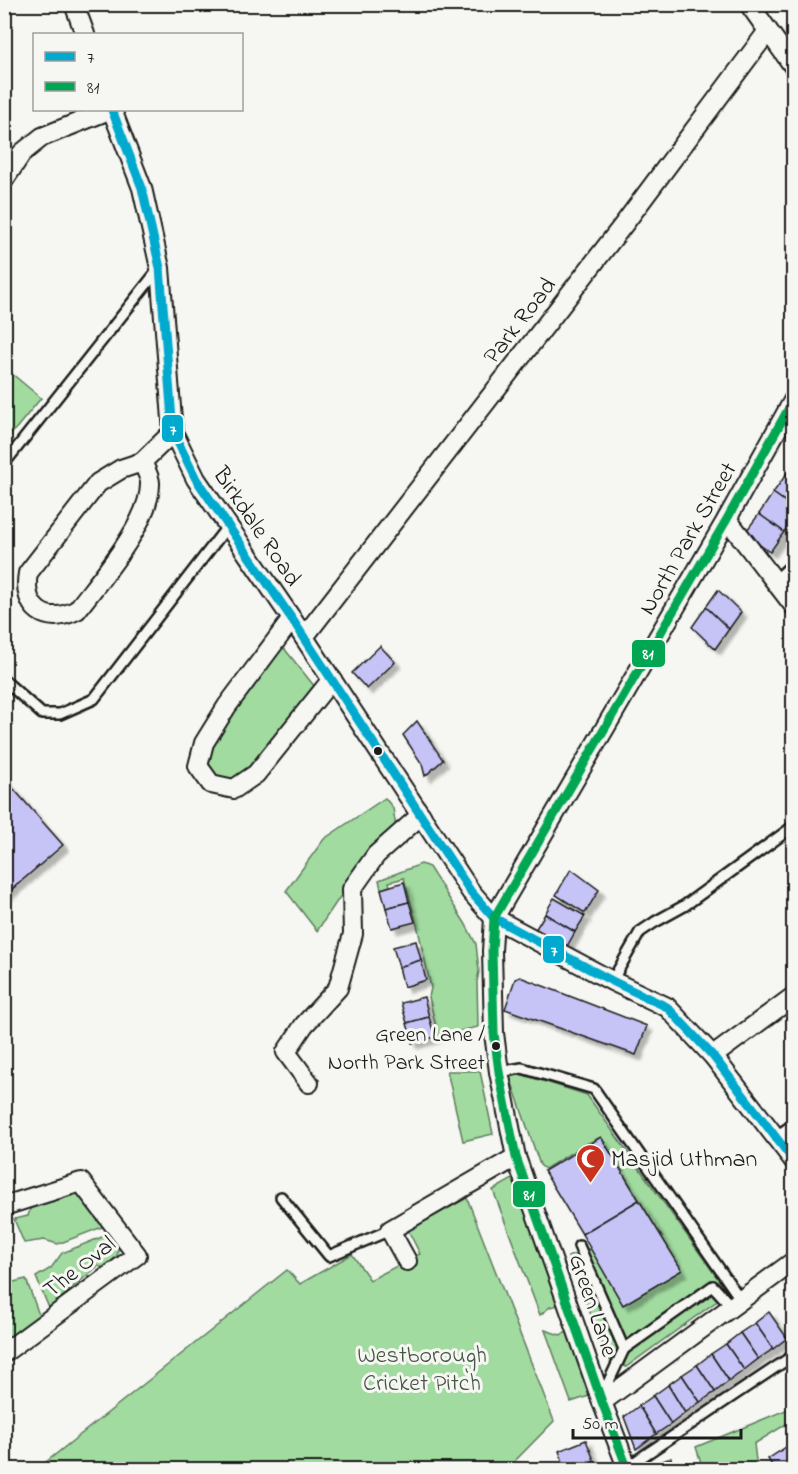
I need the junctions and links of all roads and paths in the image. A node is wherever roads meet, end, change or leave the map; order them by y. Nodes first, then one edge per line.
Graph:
1 (74, 4) edge
2 (749, 4) edge
3 (768, 31) junction
4 (85, 33) edge
5 (794, 67) edge
6 (108, 111) edge
7 (111, 111) edge
8 (4, 180) edge
9 (160, 268) junction
10 (794, 399) edge
11 (173, 432) junction
12 (142, 462) junction
13 (4, 464) edge
14 (727, 519) junction
15 (227, 527) junction
16 (794, 563) edge
17 (774, 581) junction
18 (794, 606) edge
19 (292, 619) junction
20 (304, 637) junction
21 (332, 679) junction
22 (4, 680) edge
23 (421, 814) junction
24 (794, 826) edge
25 (494, 918) junction
26 (612, 981) junction
27 (794, 996) edge
28 (713, 1056) junction
29 (499, 1072) junction
30 (309, 1083) dead end
31 (794, 1124) edge
32 (775, 1137) junction
33 (516, 1157) junction
34 (794, 1161) edge
35 (281, 1197) dead end
36 (4, 1206) edge
37 (390, 1230) junction
38 (579, 1246) dead end
39 (407, 1261) dead end
40 (794, 1261) edge
41 (736, 1304) junction
42 (624, 1349) junction
43 (4, 1353) edge
44 (794, 1355) edge
45 (602, 1400) junction
46 (628, 1468) edge

1 - 4 street
2 - 3 street
3 - 5 street
3 - 20 street, Park Road
6 - 8 street
7 - 9 street, Birkdale Road
9 - 11 street, Birkdale Road
9 - 13 lane
10 - 14 street, North Park Street
11 - 12 street
11 - 15 street, Birkdale Road
12 - 12 street
14 - 17 street
14 - 25 street, North Park Street
15 - 19 street, Birkdale Road
15 - 22 lane
16 - 17 lane
17 - 18 street
19 - 20 street, Birkdale Road
19 - 21 street
20 - 21 street, Birkdale Road
21 - 23 street, Birkdale Road
23 - 25 street, Birkdale Road
23 - 30 street
24 - 26 lane
25 - 26 street
25 - 29 street, Green Lane
26 - 28 street
27 - 28 street
28 - 32 street
29 - 33 street, Green Lane
29 - 41 lane
31 - 32 lane
32 - 34 street
33 - 37 street
33 - 45 street, Green Lane
35 - 37 lane
36 - 43 street, The Oval
37 - 39 street
38 - 42 lane
40 - 41 street
41 - 42 lane
41 - 45 street
42 - 45 lane
44 - 46 lane
45 - 46 street, Green Lane

